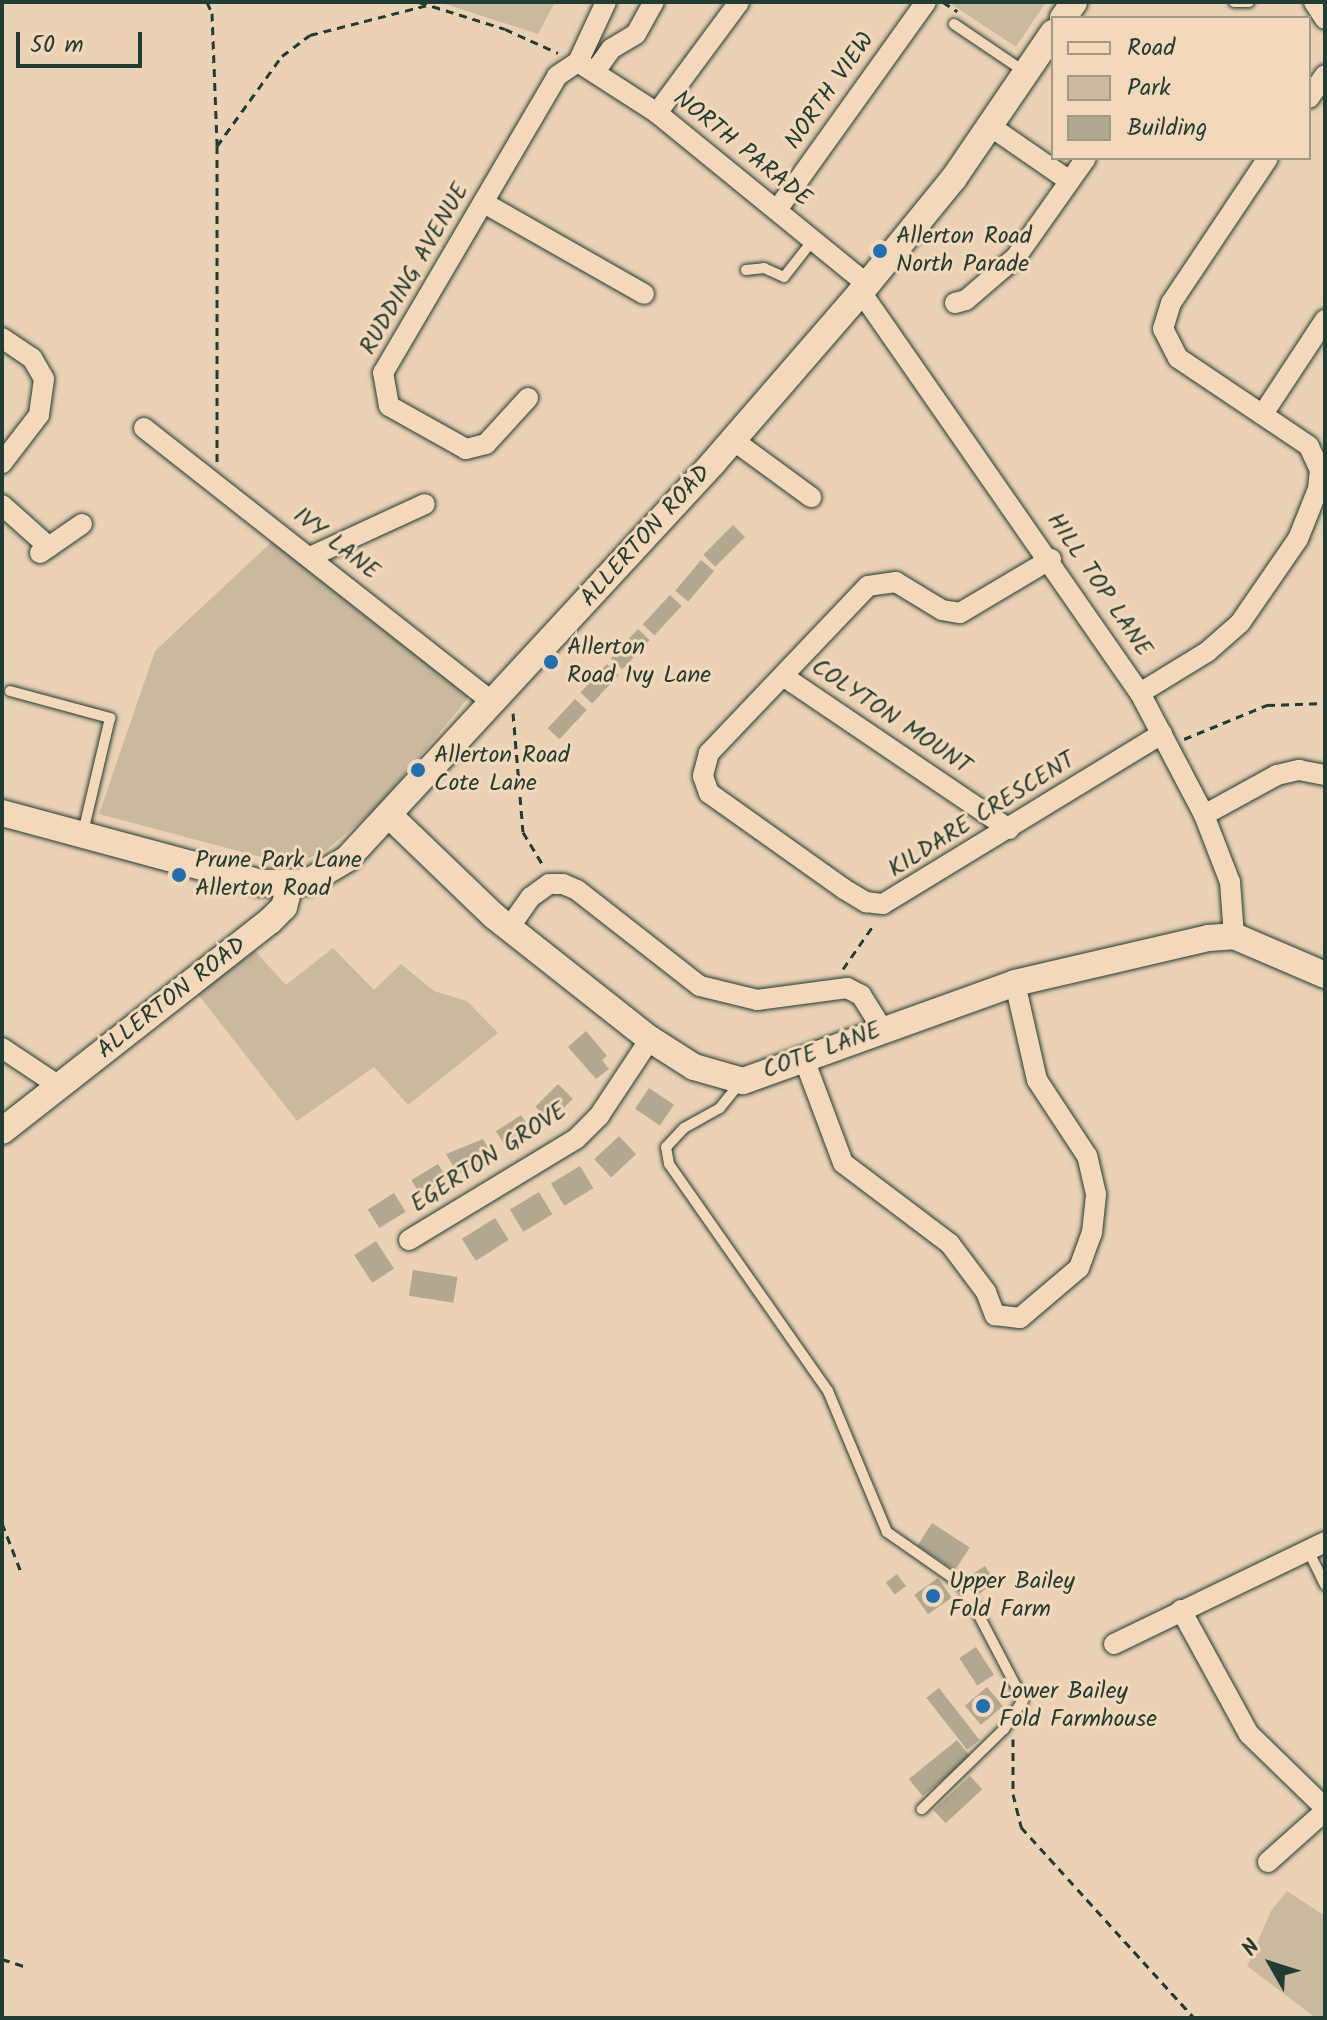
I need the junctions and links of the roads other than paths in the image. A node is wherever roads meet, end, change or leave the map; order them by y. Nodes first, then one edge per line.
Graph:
1 (606, 2) edge
2 (654, 2) edge
3 (739, 2) edge
4 (926, 2) edge
5 (1234, 2) edge
6 (1249, 2) edge
7 (1314, 2) edge
8 (1325, 19) edge
9 (954, 24) dead end
10 (1051, 36) edge
11 (587, 66) junction
12 (1026, 73) junction
13 (1325, 75) edge
14 (1311, 95) edge
15 (657, 113) junction
16 (990, 126) junction
17 (1084, 160) edge
18 (1267, 160) edge
19 (1068, 180) junction
20 (484, 203) junction
21 (777, 210) junction
22 (813, 240) junction
23 (746, 270) dead end
24 (864, 288) junction
25 (644, 294) dead end
26 (955, 303) dead end
27 (1324, 325) edge
28 (2, 338) edge
29 (528, 398) dead end
30 (1263, 414) junction
31 (144, 428) dead end
32 (733, 440) junction
33 (2, 463) edge
34 (811, 497) dead end
35 (425, 504) dead end
36 (2, 505) edge
37 (82, 524) dead end
38 (312, 556) junction
39 (1051, 559) junction
40 (783, 676) junction
41 (10, 691) dead end
42 (1140, 693) junction
43 (502, 694) junction
44 (1165, 740) junction
45 (1325, 775) edge
46 (2, 813) edge
47 (1204, 815) junction
48 (391, 817) junction
49 (1009, 829) junction
50 (82, 834) junction
51 (290, 884) junction
52 (509, 928) junction
53 (1234, 936) junction
54 (1325, 975) edge
55 (1015, 983) junction
56 (882, 1029) junction
57 (650, 1039) junction
58 (2, 1048) edge
59 (804, 1059) junction
60 (743, 1081) junction
61 (59, 1086) junction
62 (2, 1131) edge
63 (409, 1240) dead end
64 (1316, 1546) edge
65 (1325, 1585) edge
66 (1181, 1610) junction
67 (1114, 1644) dead end
68 (922, 1809) dead end
69 (1325, 1810) edge
70 (1268, 1862) dead end

1 - 11 street
2 - 11 street, RUDDING AVENUE
3 - 15 street
4 - 21 street, NORTH VIEW
5 - 6 lane
7 - 8 street
9 - 12 lane
10 - 12 street, ALLERTON ROAD
11 - 15 street, NORTH PARADE
11 - 20 street, RUDDING AVENUE
12 - 16 street, ALLERTON ROAD
13 - 14 street
15 - 21 street, NORTH PARADE
16 - 19 street
16 - 24 street, ALLERTON ROAD
17 - 19 street
18 - 30 street
19 - 26 street
20 - 25 street
20 - 29 street, RUDDING AVENUE
21 - 22 street, NORTH PARADE
22 - 23 lane
22 - 24 street, NORTH PARADE
24 - 32 street, ALLERTON ROAD
24 - 39 street, HILL TOP LANE
27 - 30 street
28 - 33 street
30 - 42 street
31 - 38 street, IVY LANE
32 - 34 street
32 - 43 street, ALLERTON ROAD
35 - 38 street
36 - 37 street
38 - 43 street, IVY LANE
39 - 40 street, KILDARE CRESCENT
39 - 42 street, HILL TOP LANE
40 - 49 street, COLYTON MOUNT
40 - 49 street, KILDARE CRESCENT
41 - 50 lane
42 - 44 street, HILL TOP LANE
43 - 48 street, ALLERTON ROAD
44 - 47 street, HILL TOP LANE
44 - 49 street, KILDARE CRESCENT
45 - 47 street
46 - 50 street
47 - 53 street, HILL TOP LANE
48 - 51 street, ALLERTON ROAD
48 - 52 street, COTE LANE
50 - 51 street
51 - 61 street, ALLERTON ROAD
52 - 56 street
52 - 57 street, COTE LANE
53 - 54 street
53 - 55 street, COTE LANE
55 - 56 street, COTE LANE
55 - 59 street
56 - 59 street, COTE LANE
57 - 60 street, COTE LANE
57 - 63 street, EGERTON GROVE
58 - 61 street
59 - 60 street, COTE LANE
60 - 68 lane
61 - 62 street, ALLERTON ROAD
64 - 65 lane
64 - 66 street
66 - 67 street
66 - 69 street
69 - 70 street

